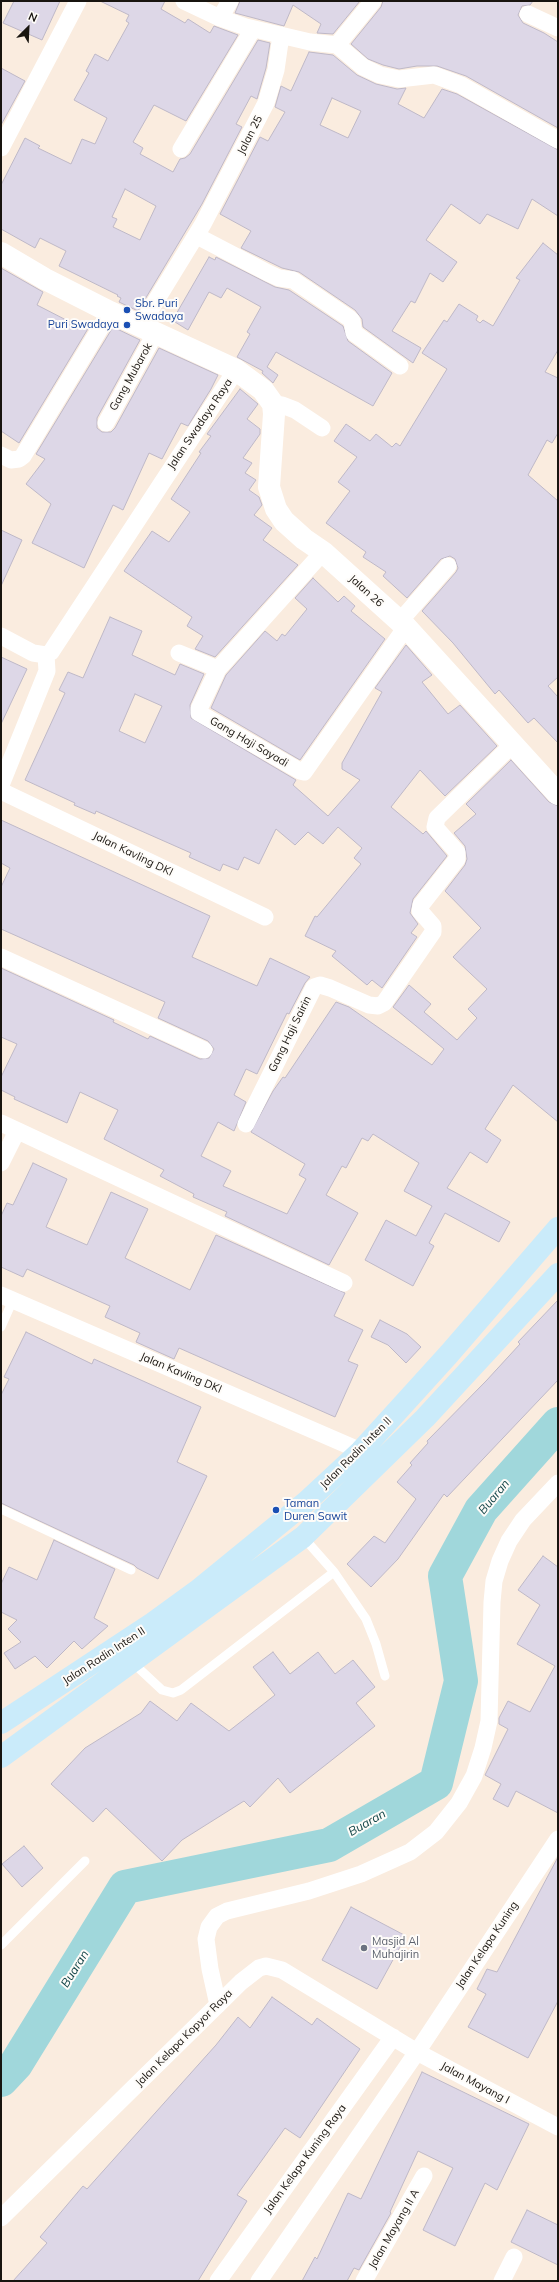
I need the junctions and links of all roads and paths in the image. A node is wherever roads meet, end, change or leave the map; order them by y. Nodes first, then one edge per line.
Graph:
1 (78, 1) edge
2 (184, 1) edge
3 (230, 1) edge
4 (373, 1) edge
5 (528, 14) dead end
6 (220, 18) junction
7 (558, 28) edge
8 (253, 29) junction
9 (281, 35) junction
10 (337, 45) junction
11 (558, 140) edge
12 (1, 148) edge
13 (181, 149) dead end
14 (197, 236) junction
15 (1, 253) edge
16 (110, 312) junction
17 (149, 328) junction
18 (400, 366) dead end
19 (236, 370) junction
20 (273, 404) junction
21 (106, 423) dead end
22 (322, 428) dead end
23 (1, 455) edge
24 (323, 552) junction
25 (448, 566) dead end
26 (403, 624) junction
27 (1, 636) edge
28 (179, 652) dead end
29 (46, 655) junction
30 (218, 669) junction
31 (512, 745) junction
32 (1, 785) edge
33 (1, 791) edge
34 (558, 794) edge
35 (265, 917) dead end
36 (1, 957) edge
37 (204, 1050) dead end
38 (1, 1123) edge
39 (246, 1124) dead end
40 (17, 1131) junction
41 (1, 1163) edge
42 (558, 1228) edge
43 (558, 1274) edge
44 (344, 1283) dead end
45 (7, 1298) edge
46 (1, 1327) edge
47 (361, 1451) junction
48 (558, 1483) edge
49 (1, 1509) edge
50 (303, 1537) junction
51 (131, 1570) dead end
52 (334, 1572) junction
53 (132, 1662) junction
54 (385, 1676) dead end
55 (1, 1723) edge
56 (1, 1757) edge
57 (558, 1839) edge
58 (85, 1861) dead end
59 (1, 1945) edge
60 (218, 2005) junction
61 (393, 2037) junction
62 (417, 2052) junction
63 (558, 2127) edge
64 (424, 2176) dead end
65 (1, 2218) edge
66 (514, 2257) dead end
67 (218, 2281) edge
68 (259, 2281) edge
69 (364, 2281) edge
70 (502, 2281) edge

1 - 12 street
2 - 6 street
3 - 6 street
4 - 10 street
5 - 7 street
6 - 8 street
8 - 9 street
8 - 13 street
9 - 10 street
9 - 14 street, Jalan 25
10 - 11 street
14 - 17 street, Jalan 25
14 - 18 street
15 - 16 street, Jalan Swadaya Raya
16 - 17 street, Jalan Swadaya Raya
16 - 23 street
17 - 19 street, Jalan Swadaya Raya
17 - 21 street, Gang Mubarok
19 - 20 street
19 - 29 street, Jalan Swadaya Raya
20 - 22 street
20 - 24 street, Jalan 26
24 - 26 street, Jalan 26
24 - 30 street, Gang Haji Sayadi
25 - 26 street
26 - 30 street, Gang Haji Sayadi
26 - 31 street, Jalan 26
27 - 29 street
28 - 30 street
29 - 32 street
31 - 34 street, Jalan 26
31 - 39 street, Gang Haji Sairin
33 - 35 street, Jalan Kavling DKI
36 - 37 street
38 - 40 street
40 - 41 street
40 - 44 street
42 - 47 main road, Jalan Radin Inten II
43 - 50 main road, Jalan Radin Inten II
45 - 46 lane
45 - 47 street, Jalan Kavling DKI
47 - 55 main road, Jalan Radin Inten II
48 - 60 street
49 - 51 lane
50 - 52 lane
50 - 53 main road, Jalan Radin Inten II
52 - 53 lane
52 - 54 lane
53 - 56 main road, Jalan Radin Inten II
57 - 62 street, Jalan Kelapa Kuning
58 - 59 lane
60 - 61 street, Jalan Kelapa Kopyor Raya
60 - 65 street, Jalan Kelapa Kopyor Raya
61 - 62 street, Jalan Mayang I
61 - 67 street, Jalan Kelapa Kuning Raya
62 - 63 street, Jalan Mayang I
62 - 68 street
64 - 69 street, Jalan Mayang II A
66 - 70 street

